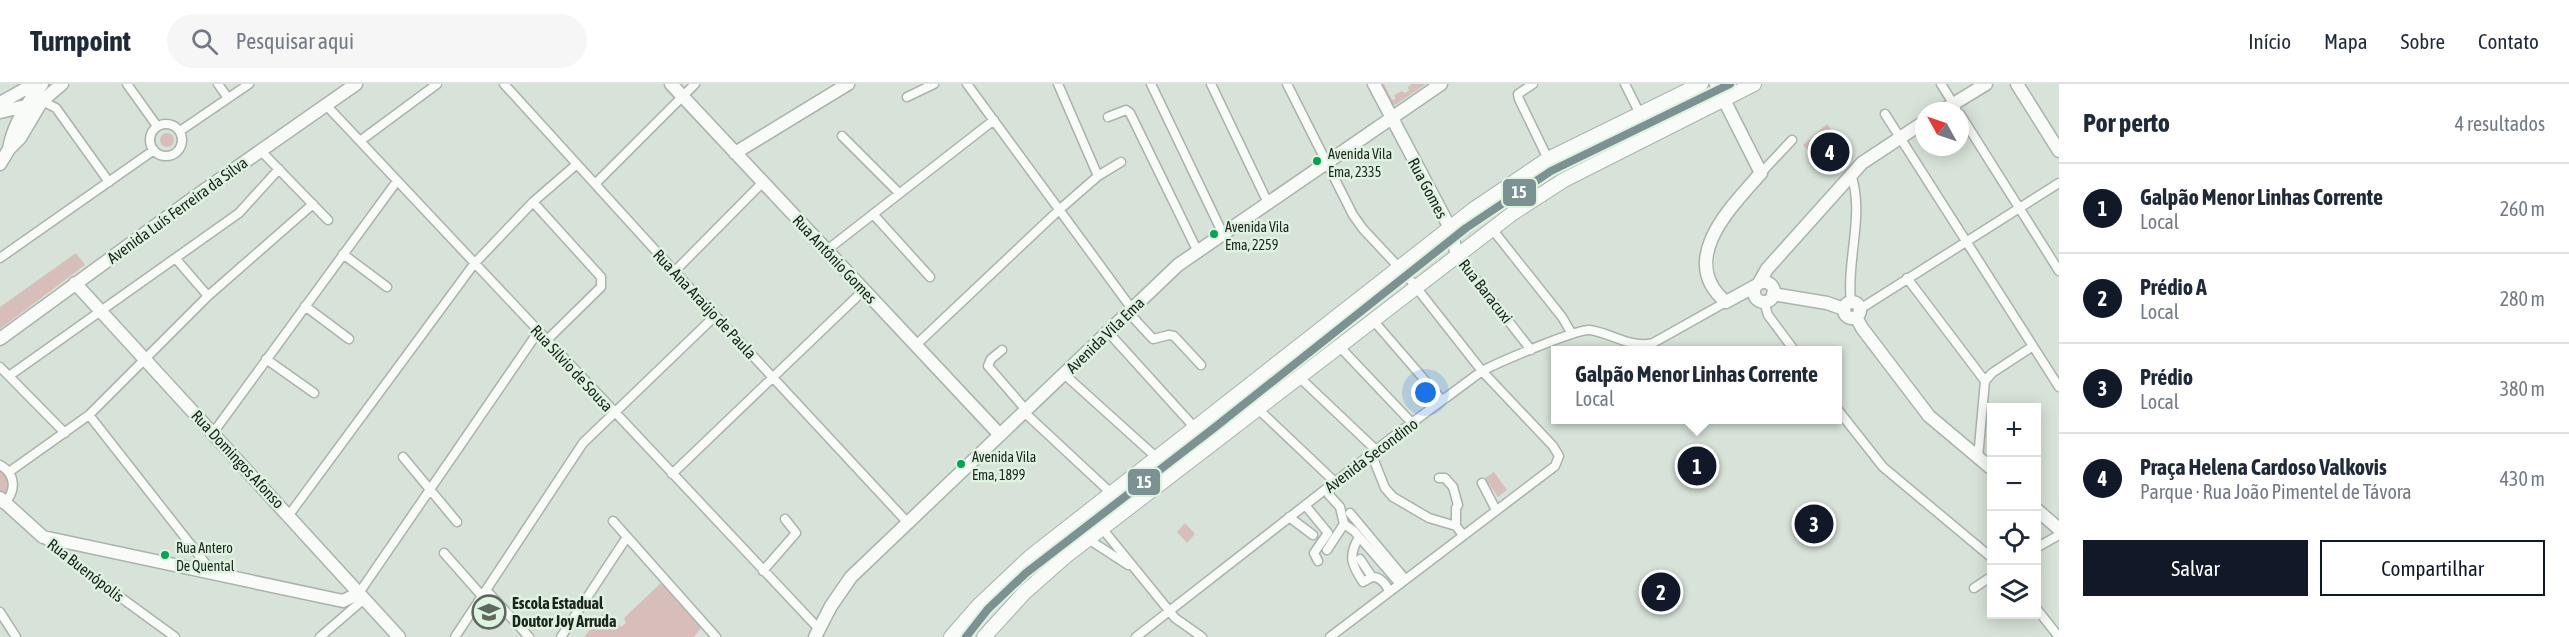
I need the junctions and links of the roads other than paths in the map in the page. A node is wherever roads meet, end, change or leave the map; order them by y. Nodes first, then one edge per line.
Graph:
1 (34, 84) edge
2 (42, 84) edge
3 (62, 84) edge
4 (128, 84) edge
5 (218, 84) edge
6 (249, 84) edge
7 (356, 84) edge
8 (437, 84) edge
9 (504, 84) edge
10 (671, 84) edge
11 (695, 84) edge
12 (848, 84) edge
13 (934, 84) edge
14 (967, 84) edge
15 (1058, 84) edge
16 (1151, 84) edge
17 (1211, 84) edge
18 (1287, 84) edge
19 (1374, 84) edge
20 (1441, 84) edge
21 (1533, 84) edge
22 (1625, 84) edge
23 (1701, 84) edge
24 (1716, 84) edge
25 (1754, 84) edge
26 (1941, 84) edge
27 (1986, 84) edge
28 (2017, 84) edge
29 (17, 94) junction
30 (682, 97) junction
31 (228, 98) junction
32 (907, 98) dead end
33 (1723, 99) junction
34 (34, 101) junction
35 (1665, 102) junction
36 (1952, 102) edge
37 (1966, 102) edge
38 (0, 103) edge
39 (326, 105) junction
40 (0, 112) edge
41 (1640, 114) junction
42 (1885, 114) dead end
43 (1108, 117) dead end
44 (1391, 118) junction
45 (994, 120) junction
46 (158, 126) junction
47 (1915, 128) edge
48 (1969, 129) edge
49 (180, 131) junction
50 (1661, 132) junction
51 (842, 136) dead end
52 (1900, 138) junction
53 (1792, 140) dead end
54 (360, 141) junction
55 (154, 150) junction
56 (261, 150) junction
57 (2059, 151) edge
58 (735, 153) junction
59 (1548, 159) junction
60 (1121, 162) dead end
61 (1326, 163) junction
62 (0, 164) edge
63 (577, 164) junction
64 (279, 169) junction
65 (1761, 173) junction
66 (1851, 174) junction
67 (1098, 176) junction
68 (397, 181) junction
69 (109, 182) junction
70 (763, 182) junction
71 (2059, 183) edge
72 (595, 184) junction
73 (899, 193) junction
74 (533, 202) junction
75 (1268, 203) junction
76 (313, 204) junction
77 (2019, 208) junction
78 (1059, 210) junction
79 (873, 214) junction
80 (328, 220) dead end
81 (1450, 228) junction
82 (1492, 229) junction
83 (1223, 234) junction
84 (1967, 241) junction
85 (826, 250) junction
86 (1198, 252) junction
87 (343, 254) junction
88 (1457, 255) junction
89 (0, 258) edge
90 (176, 259) junction
91 (1775, 262) junction
92 (474, 264) junction
93 (1400, 267) junction
94 (2059, 271) edge
95 (674, 272) junction
96 (930, 277) dead end
97 (1907, 278) junction
98 (75, 283) junction
99 (1758, 284) junction
100 (1416, 286) junction
101 (387, 287) dead end
102 (864, 290) junction
103 (208, 296) junction
104 (1767, 296) junction
105 (1732, 300) junction
106 (304, 306) junction
107 (1130, 310) junction
108 (1853, 310) junction
109 (102, 312) junction
110 (715, 316) junction
111 (1372, 319) junction
112 (538, 332) junction
113 (1108, 332) junction
114 (1572, 334) junction
115 (0, 339) edge
116 (349, 339) dead end
117 (546, 341) junction
118 (916, 345) junction
119 (1338, 345) junction
120 (1790, 346) edge
121 (2033, 346) junction
122 (1002, 350) dead end
123 (1531, 350) junction
124 (146, 359) junction
125 (266, 359) junction
126 (1201, 365) dead end
127 (0, 367) edge
128 (1482, 371) junction
129 (1064, 374) junction
130 (9, 376) junction
131 (1298, 376) junction
132 (773, 377) junction
133 (1985, 381) junction
134 (2059, 387) edge
135 (314, 393) dead end
136 (1443, 400) junction
137 (1257, 408) junction
138 (1025, 411) junction
139 (614, 413) junction
140 (89, 415) junction
141 (1842, 415) edge
142 (1412, 423) junction
143 (1195, 428) junction
144 (65, 433) junction
145 (213, 433) junction
146 (1000, 435) junction
147 (1374, 452) junction
148 (403, 457) dead end
149 (1156, 458) junction
150 (1978, 458) junction
151 (0, 465) edge
152 (1987, 465) edge
153 (9, 472) junction
154 (672, 474) junction
155 (1440, 478) dead end
156 (1482, 483) dead end
157 (1333, 484) junction
158 (430, 489) junction
159 (1111, 493) junction
160 (2, 502) edge
161 (1305, 505) junction
162 (1496, 510) junction
163 (1088, 511) junction
164 (2039, 511) edge
165 (1350, 513) dead end
166 (289, 515) junction
167 (1289, 517) junction
168 (785, 519) dead end
169 (613, 521) dead end
170 (457, 522) dead end
171 (908, 523) junction
172 (1344, 524) junction
173 (1456, 526) junction
174 (1102, 528) junction
175 (2059, 529) edge
176 (1313, 535) dead end
177 (1463, 535) junction
178 (2059, 535) edge
179 (43, 537) junction
180 (627, 537) junction
181 (1359, 537) junction
182 (1088, 539) junction
183 (2041, 546) edge
184 (1327, 550) dead end
185 (444, 553) dead end
186 (1987, 554) edge
187 (1360, 559) dead end
188 (1318, 561) dead end
189 (1133, 568) junction
190 (763, 570) junction
191 (213, 573) junction
192 (1372, 577) junction
193 (1987, 579) edge
194 (1402, 581) junction
195 (1974, 588) dead end
196 (1389, 592) junction
197 (484, 593) junction
198 (362, 596) junction
199 (1169, 611) junction
200 (0, 612) edge
201 (2041, 613) edge
202 (817, 633) edge
203 (162, 634) edge
204 (16, 637) edge
205 (175, 637) edge
206 (320, 637) edge
207 (399, 637) edge
208 (455, 637) edge
209 (529, 637) edge
210 (561, 637) edge
211 (716, 637) edge
212 (951, 637) edge
213 (984, 637) edge
214 (1136, 637) edge
215 (1202, 637) edge
216 (1330, 637) edge
217 (2059, 637) edge

1 - 29 street
2 - 34 street
3 - 34 street
4 - 46 street
5 - 31 street
6 - 31 street
7 - 39 street, Avenida Luís Ferreira da Silva
8 - 54 street
9 - 63 street, Rua Ana Araújo de Paula
10 - 30 street, Rua Antônio Gomes
11 - 30 street
12 - 58 street
13 - 32 street
14 - 45 street
15 - 67 street
16 - 83 street
17 - 75 street
18 - 61 street
19 - 44 street, Rua Gomes
20 - 44 street, Avenida Vila Ema
21 - 59 street
22 - 41 street
23 - 35 main road
24 - 33 street
25 - 33 main road
26 - 36 street
27 - 37 street
28 - 57 street
29 - 34 street
29 - 38 street
30 - 58 street, Rua Antônio Gomes
30 - 72 street
31 - 49 street
33 - 50 main road
33 - 65 street
34 - 40 street
34 - 62 street
34 - 69 street
35 - 41 main road
35 - 50 main road
39 - 54 street, Rua Silvio de Sousa
39 - 56 street, Avenida Luís Ferreira da Silva
41 - 59 main road
42 - 52 street
43 - 86 street
44 - 61 street, Avenida Vila Ema
44 - 81 street, Rua Gomes
45 - 73 street
45 - 78 street
46 - 49 street
46 - 55 street
47 - 52 street
48 - 77 street
49 - 55 street
50 - 82 main road
51 - 73 street
52 - 66 street
52 - 84 street
53 - 65 street
54 - 68 street, Rua Silvio de Sousa
55 - 69 street
56 - 64 street
56 - 98 street, Avenida Luís Ferreira da Silva
58 - 70 street, Rua Antônio Gomes
59 - 81 main road
60 - 67 street
61 - 75 street, Avenida Vila Ema
61 - 93 street
63 - 72 street, Rua Ana Araújo de Paula
63 - 74 street
64 - 76 street
64 - 90 street
65 - 105 street
66 - 91 street
66 - 108 street
67 - 78 street
68 - 87 street
68 - 92 street, Rua Silvio de Sousa
69 - 89 street
70 - 85 street, Rua Antônio Gomes
70 - 95 street
71 - 77 street
72 - 95 street, Rua Ana Araújo de Paula
73 - 79 street
74 - 92 street
74 - 117 street
75 - 83 street, Avenida Vila Ema
76 - 80 street
76 - 103 street
77 - 84 street
77 - 94 street
78 - 107 street
78 - 118 street
79 - 85 street
79 - 96 street
81 - 88 street, Rua Baracuxi
81 - 93 main road
82 - 88 main road
82 - 114 street
83 - 86 street, Avenida Vila Ema
84 - 97 street
84 - 121 street
85 - 102 street, Rua Antônio Gomes
86 - 107 street, Avenida Vila Ema
87 - 101 street
87 - 106 street
88 - 100 main road
88 - 123 street, Rua Baracuxi
90 - 103 street
90 - 109 street
91 - 99 street
91 - 104 street
92 - 112 street, Rua Silvio de Sousa
92 - 166 street
93 - 100 street
93 - 143 main road
95 - 110 street, Rua Ana Araújo de Paula
97 - 108 street
97 - 133 street
98 - 109 street, Rua Domingos Afonso
98 - 115 street, Avenida Luís Ferreira da Silva
99 - 104 street
99 - 105 street
100 - 111 main road
100 - 128 street
102 - 118 street, Rua Antônio Gomes
102 - 132 street
103 - 124 street
104 - 105 street
104 - 108 street
104 - 120 street
105 - 114 street, Avenida Secondino
106 - 116 street
106 - 125 street
107 - 113 street, Avenida Vila Ema
107 - 126 street
108 - 150 street
109 - 124 street, Rua Domingos Afonso
109 - 130 street
110 - 132 street, Rua Ana Araújo de Paula
110 - 139 street
111 - 119 main road
111 - 136 street
112 - 117 street, Rua Silvio de Sousa
112 - 158 street
113 - 129 street, Avenida Vila Ema
113 - 143 street
114 - 123 street, Avenida Secondino
117 - 139 street, Rua Silvio de Sousa
118 - 146 street, Rua Antônio Gomes
119 - 131 main road
119 - 142 street
121 - 133 street
121 - 134 street
122 - 138 street
123 - 128 street, Avenida Secondino
124 - 140 street
124 - 145 street, Rua Domingos Afonso
125 - 135 street
125 - 145 street
127 - 130 street
128 - 136 street, Avenida Secondino
128 - 162 street
129 - 138 street, Avenida Vila Ema
129 - 149 street
130 - 144 street
131 - 137 main road
131 - 147 street
132 - 154 street
132 - 171 street, Rua Ana Araújo de Paula
133 - 150 street
136 - 142 street, Avenida Secondino
137 - 157 street
137 - 174 main road
138 - 146 street, Avenida Vila Ema
138 - 159 street
139 - 154 street, Rua Silvio de Sousa
139 - 197 street
140 - 144 street
140 - 191 street
141 - 186 street
142 - 147 street, Avenida Secondino
143 - 149 main road
144 - 153 street
145 - 166 street, Rua Domingos Afonso
146 - 171 street, Avenida Vila Ema
147 - 157 street, Avenida Secondino
147 - 173 street
148 - 158 street
149 - 159 main road
150 - 152 street
151 - 153 street
153 - 160 street
154 - 190 street, Rua Silvio de Sousa
155 - 173 street
156 - 162 street
157 - 161 street, Avenida Secondino
157 - 172 street
158 - 170 street
158 - 198 street
159 - 163 main road
160 - 179 street, Rua Buenópolis
161 - 167 street, Avenida Secondino
161 - 188 street
162 - 177 street
163 - 174 street
163 - 212 main road
164 - 175 street
165 - 194 street
166 - 198 street, Rua Domingos Afonso
167 - 176 street
167 - 199 street, Avenida Secondino
168 - 190 street
169 - 180 street
171 - 202 street, Avenida Vila Ema
172 - 181 street
172 - 184 street
173 - 177 street
174 - 182 main road
174 - 189 street
177 - 194 street
178 - 183 street
179 - 191 street
179 - 203 street, Rua Buenópolis
180 - 210 street
180 - 211 street
181 - 192 street
181 - 194 street
182 - 189 street
182 - 213 main road
185 - 197 street
187 - 192 street
189 - 199 street
190 - 202 street, Rua Silvio de Sousa
191 - 198 street
192 - 196 street
193 - 195 street
194 - 196 street
196 - 216 street
197 - 208 street
197 - 209 street
198 - 206 street
198 - 207 street, Rua Domingos Afonso
199 - 214 street, Avenida Secondino
199 - 215 street
200 - 204 street
201 - 217 street
203 - 205 street, Rua Buenópolis

